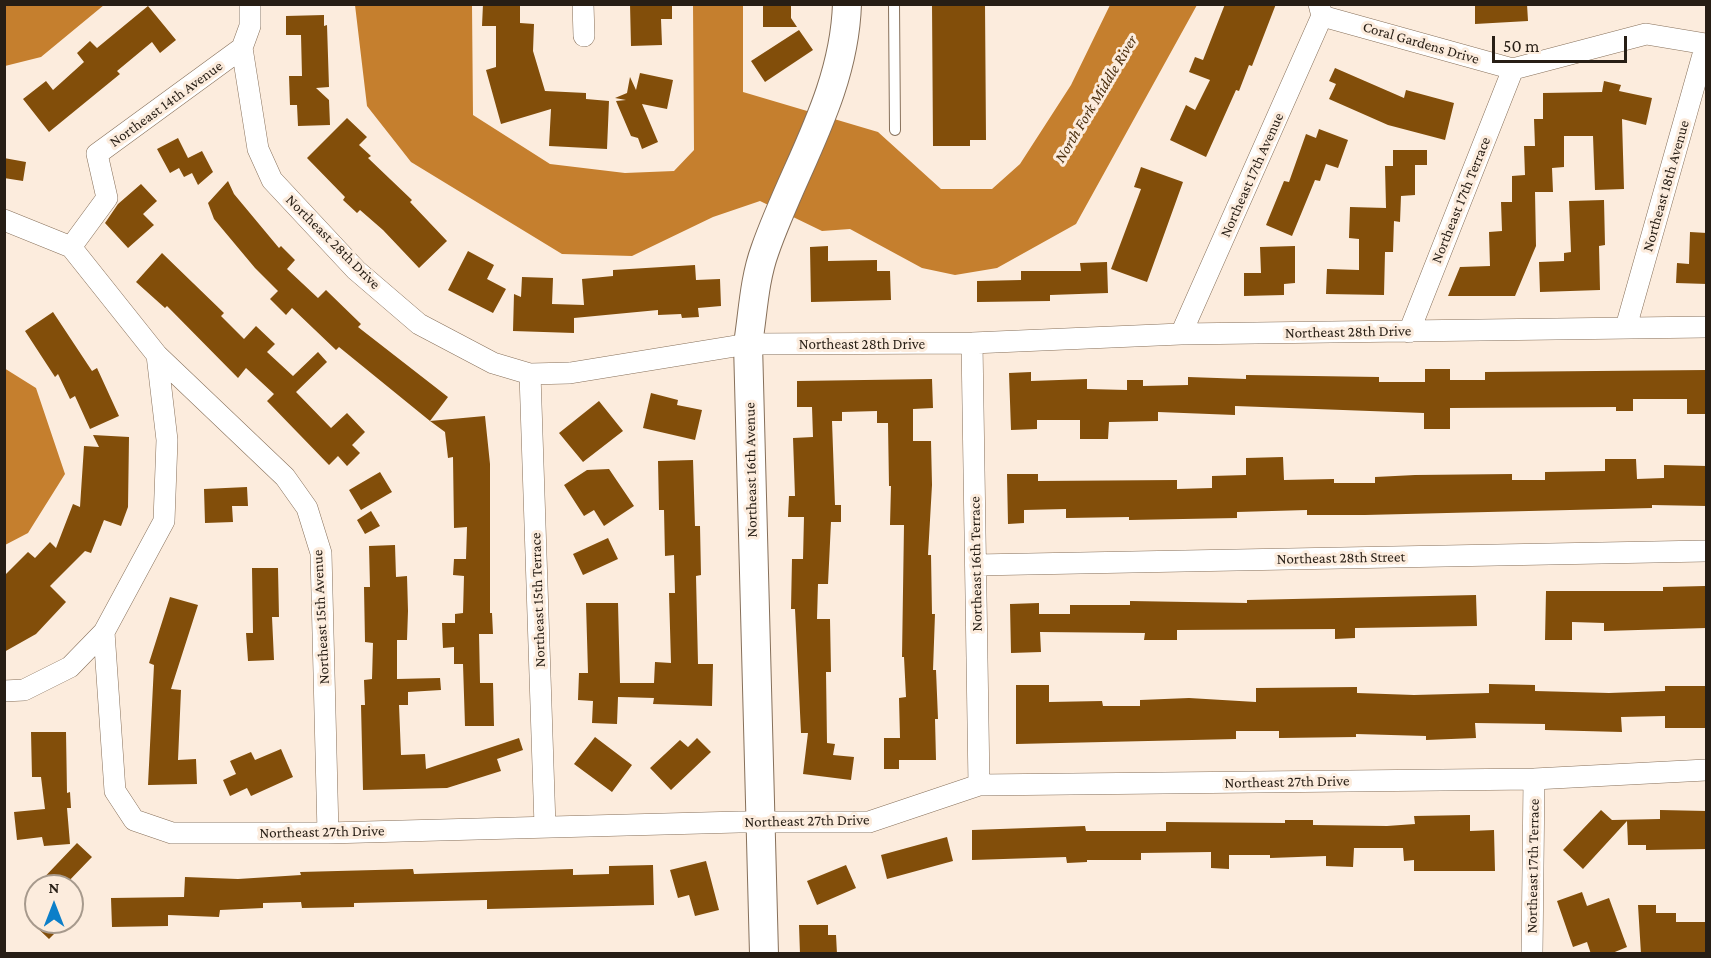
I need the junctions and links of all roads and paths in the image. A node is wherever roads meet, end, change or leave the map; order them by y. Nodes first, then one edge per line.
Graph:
1 (250, 4) edge
2 (583, 4) edge
3 (894, 4) edge
4 (847, 5) edge
5 (1321, 10) edge
6 (584, 36) dead end
7 (1706, 44) edge
8 (242, 48) junction
9 (1513, 69) junction
10 (895, 130) dead end
11 (4, 220) edge
12 (71, 247) junction
13 (1626, 327) junction
14 (1707, 327) edge
15 (1409, 332) junction
16 (1181, 334) junction
17 (972, 343) junction
18 (748, 344) junction
19 (157, 355) junction
20 (530, 374) junction
21 (1707, 551) edge
22 (976, 566) junction
23 (105, 632) junction
24 (4, 691) edge
25 (1707, 770) edge
26 (1534, 779) junction
27 (979, 785) junction
28 (760, 822) junction
29 (545, 826) junction
30 (328, 833) junction
31 (764, 954) edge
32 (1532, 954) edge

1 - 8 street, Northeast 28th Drive
2 - 6 street
3 - 10 lane
4 - 18 street, Northeast 16th Avenue
5 - 9 street, Coral Gardens Drive
5 - 16 street, Northeast 17th Avenue
7 - 9 street
7 - 13 street, Northeast 18th Avenue
8 - 12 street, Northeast 14th Avenue
8 - 20 street, Northeast 28th Drive
9 - 15 street, Northeast 17th Terrace
11 - 12 street
12 - 19 street
13 - 14 street, Northeast 28th Drive
13 - 15 street, Northeast 28th Drive
15 - 16 street, Northeast 28th Drive
16 - 17 street, Northeast 28th Drive
17 - 18 street, Northeast 28th Drive
17 - 22 street, Northeast 16th Terrace
18 - 20 street, Northeast 28th Drive
18 - 28 street, Northeast 16th Avenue
19 - 23 street
19 - 30 street, Northeast 15th Avenue
20 - 29 street, Northeast 15th Terrace
21 - 22 street, Northeast 28th Street
22 - 27 street, Northeast 16th Terrace
23 - 24 street
23 - 30 street, Northeast 27th Drive
25 - 26 street, Northeast 27th Drive
26 - 27 street, Northeast 27th Drive
26 - 32 street, Northeast 17th Terrace
27 - 28 street, Northeast 27th Drive
28 - 29 street, Northeast 27th Drive
28 - 31 street, Northeast 16th Avenue
29 - 30 street, Northeast 27th Drive

